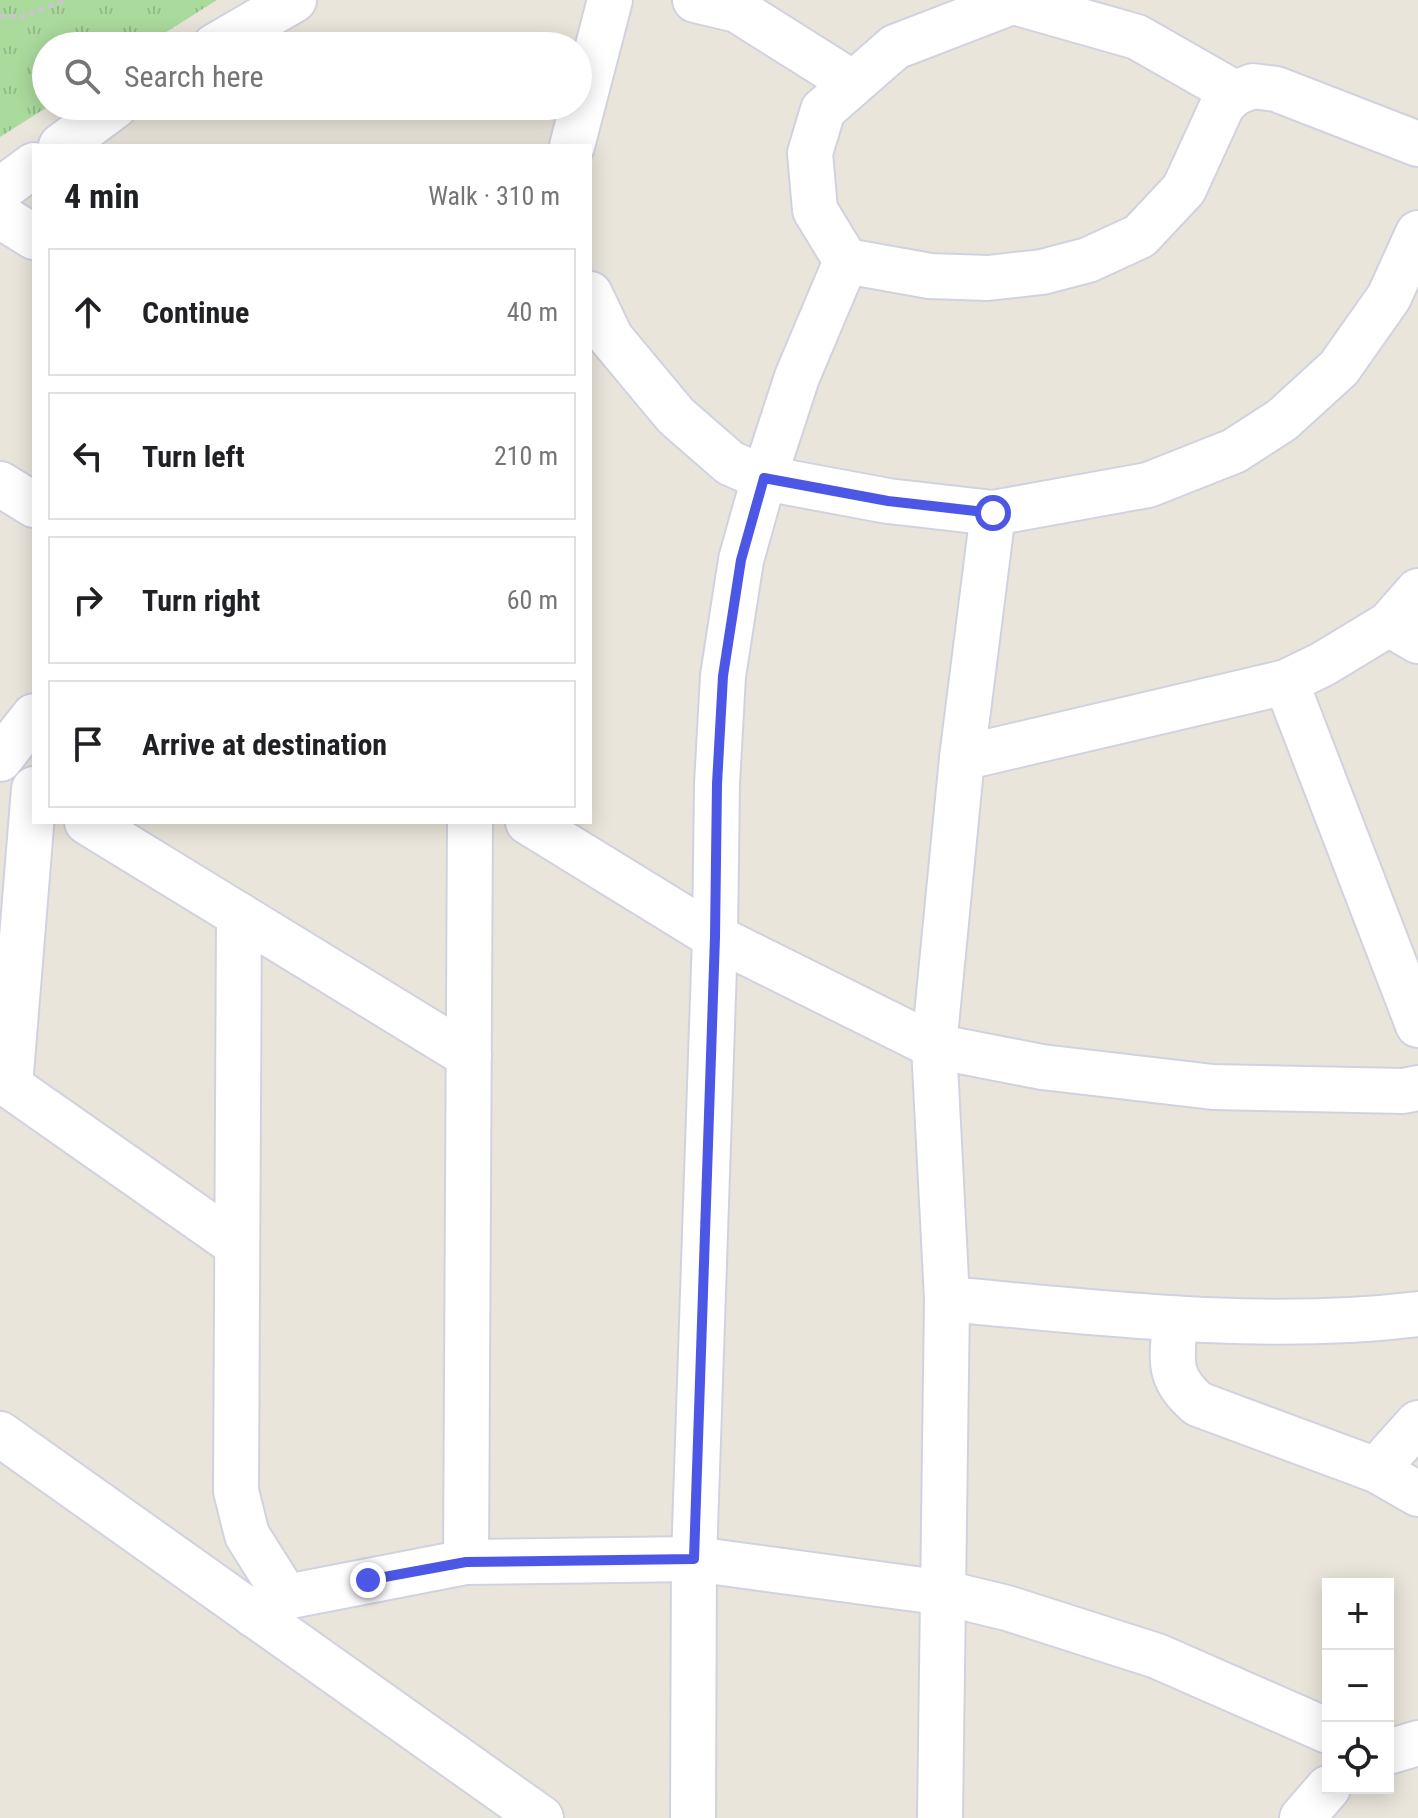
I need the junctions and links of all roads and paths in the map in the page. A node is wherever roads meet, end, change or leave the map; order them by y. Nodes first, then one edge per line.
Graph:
1 (66, 0) edge
2 (294, 0) edge
3 (610, 0) edge
4 (695, 0) edge
5 (1016, 1) edge
6 (742, 5) edge
7 (0, 16) edge
8 (239, 32) edge
9 (592, 69) edge
10 (853, 83) junction
11 (1235, 93) junction
12 (96, 120) edge
13 (579, 120) edge
14 (64, 144) edge
15 (573, 144) edge
16 (1418, 144) edge
17 (32, 166) edge
18 (0, 190) edge
19 (0, 216) edge
20 (1418, 233) edge
21 (32, 236) edge
22 (846, 261) junction
23 (592, 298) edge
24 (764, 478) junction
25 (0, 484) edge
26 (32, 504) edge
27 (993, 513) junction
28 (1418, 591) edge
29 (1404, 632) edge
30 (1286, 682) junction
31 (32, 719) edge
32 (962, 758) junction
33 (0, 759) edge
34 (0, 768) edge
35 (32, 788) edge
36 (32, 809) edge
37 (90, 824) edge
38 (470, 824) edge
39 (531, 824) edge
40 (239, 915) junction
41 (715, 937) junction
42 (1418, 1025) edge
43 (934, 1046) junction
44 (469, 1056) junction
45 (5, 1082) edge
46 (1418, 1088) edge
47 (237, 1245) junction
48 (947, 1299) junction
49 (1418, 1314) edge
50 (1175, 1319) junction
51 (1418, 1423) edge
52 (0, 1434) edge
53 (1376, 1470) junction
54 (1418, 1494) edge
55 (694, 1559) junction
56 (466, 1562) junction
57 (945, 1593) junction
58 (270, 1606) junction
59 (1322, 1728) edge
60 (1418, 1743) edge
61 (1394, 1750) edge
62 (541, 1818) edge
63 (693, 1818) edge
64 (940, 1818) edge

1 - 7 path
2 - 8 street
3 - 9 street
4 - 6 street
5 - 10 street
5 - 11 street
6 - 10 street
10 - 22 street
11 - 16 street
11 - 22 street
12 - 14 street
13 - 15 street
17 - 18 street
19 - 21 street
20 - 27 street
22 - 24 street
23 - 24 street
24 - 27 street
24 - 41 street
25 - 26 street
27 - 32 street
28 - 29 street
29 - 30 street
30 - 32 street
30 - 42 street
31 - 33 street
32 - 43 street
34 - 35 street
36 - 45 street
37 - 40 street
38 - 44 street
39 - 41 street
40 - 44 street
40 - 47 street
41 - 43 street
41 - 55 street
43 - 46 street
43 - 48 street
44 - 56 street
45 - 47 street
47 - 58 street
48 - 50 street
48 - 57 street
49 - 50 street
50 - 53 street
51 - 53 street
52 - 58 street
53 - 54 street
55 - 56 street
55 - 57 street
55 - 63 street
56 - 58 street
57 - 59 street
57 - 64 street
58 - 62 street
60 - 61 street

